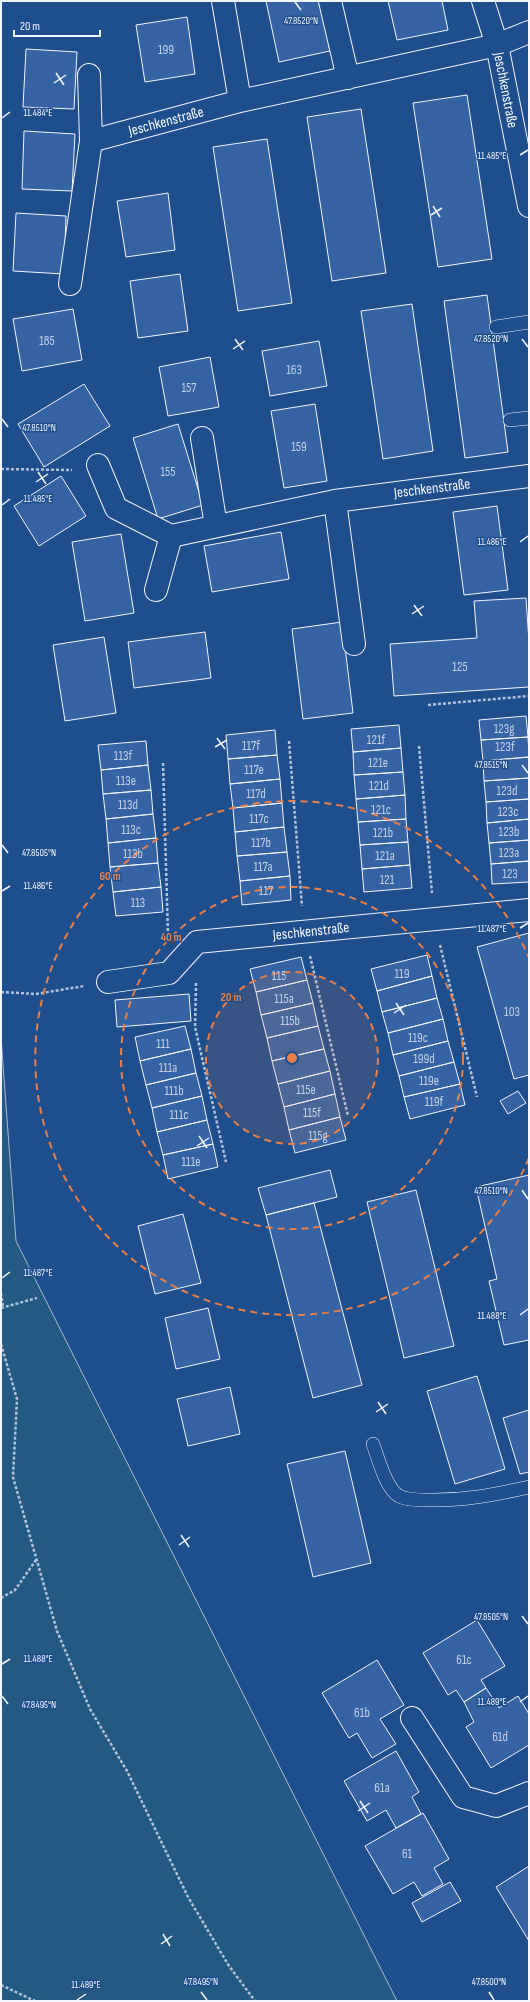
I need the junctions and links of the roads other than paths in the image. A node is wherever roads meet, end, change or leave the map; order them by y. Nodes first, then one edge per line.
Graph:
1 (223, 1) edge
2 (330, 1) edge
3 (483, 1) edge
4 (529, 32) edge
5 (497, 45) junction
6 (89, 75) dead end
7 (348, 78) junction
8 (240, 101) junction
9 (91, 141) junction
10 (529, 206) edge
11 (70, 284) dead end
12 (529, 322) edge
13 (496, 327) dead end
14 (529, 418) edge
15 (510, 420) dead end
16 (202, 438) dead end
17 (98, 465) road end
18 (529, 476) edge
19 (335, 501) junction
20 (216, 526) junction
21 (170, 536) junction
22 (156, 590) dead end
23 (354, 644) dead end
24 (529, 910) edge
25 (108, 982) road end
26 (373, 1444) dead end
27 (529, 1487) edge
28 (412, 1718) dead end
29 (529, 1793) edge

1 - 8 street
2 - 7 street
3 - 5 street, Jeschkenstraße
4 - 5 street
5 - 7 street, Jeschkenstraße
5 - 10 street, Jeschkenstraße
6 - 9 street
7 - 8 street, Jeschkenstraße
8 - 9 street, Jeschkenstraße
9 - 11 street
12 - 13 lane
14 - 15 lane
16 - 20 street
17 - 21 street
18 - 19 street, Jeschkenstraße
19 - 20 street, Jeschkenstraße
19 - 23 street
20 - 21 street, Jeschkenstraße
21 - 22 street
24 - 25 street, Jeschkenstraße
26 - 27 lane
28 - 29 street

